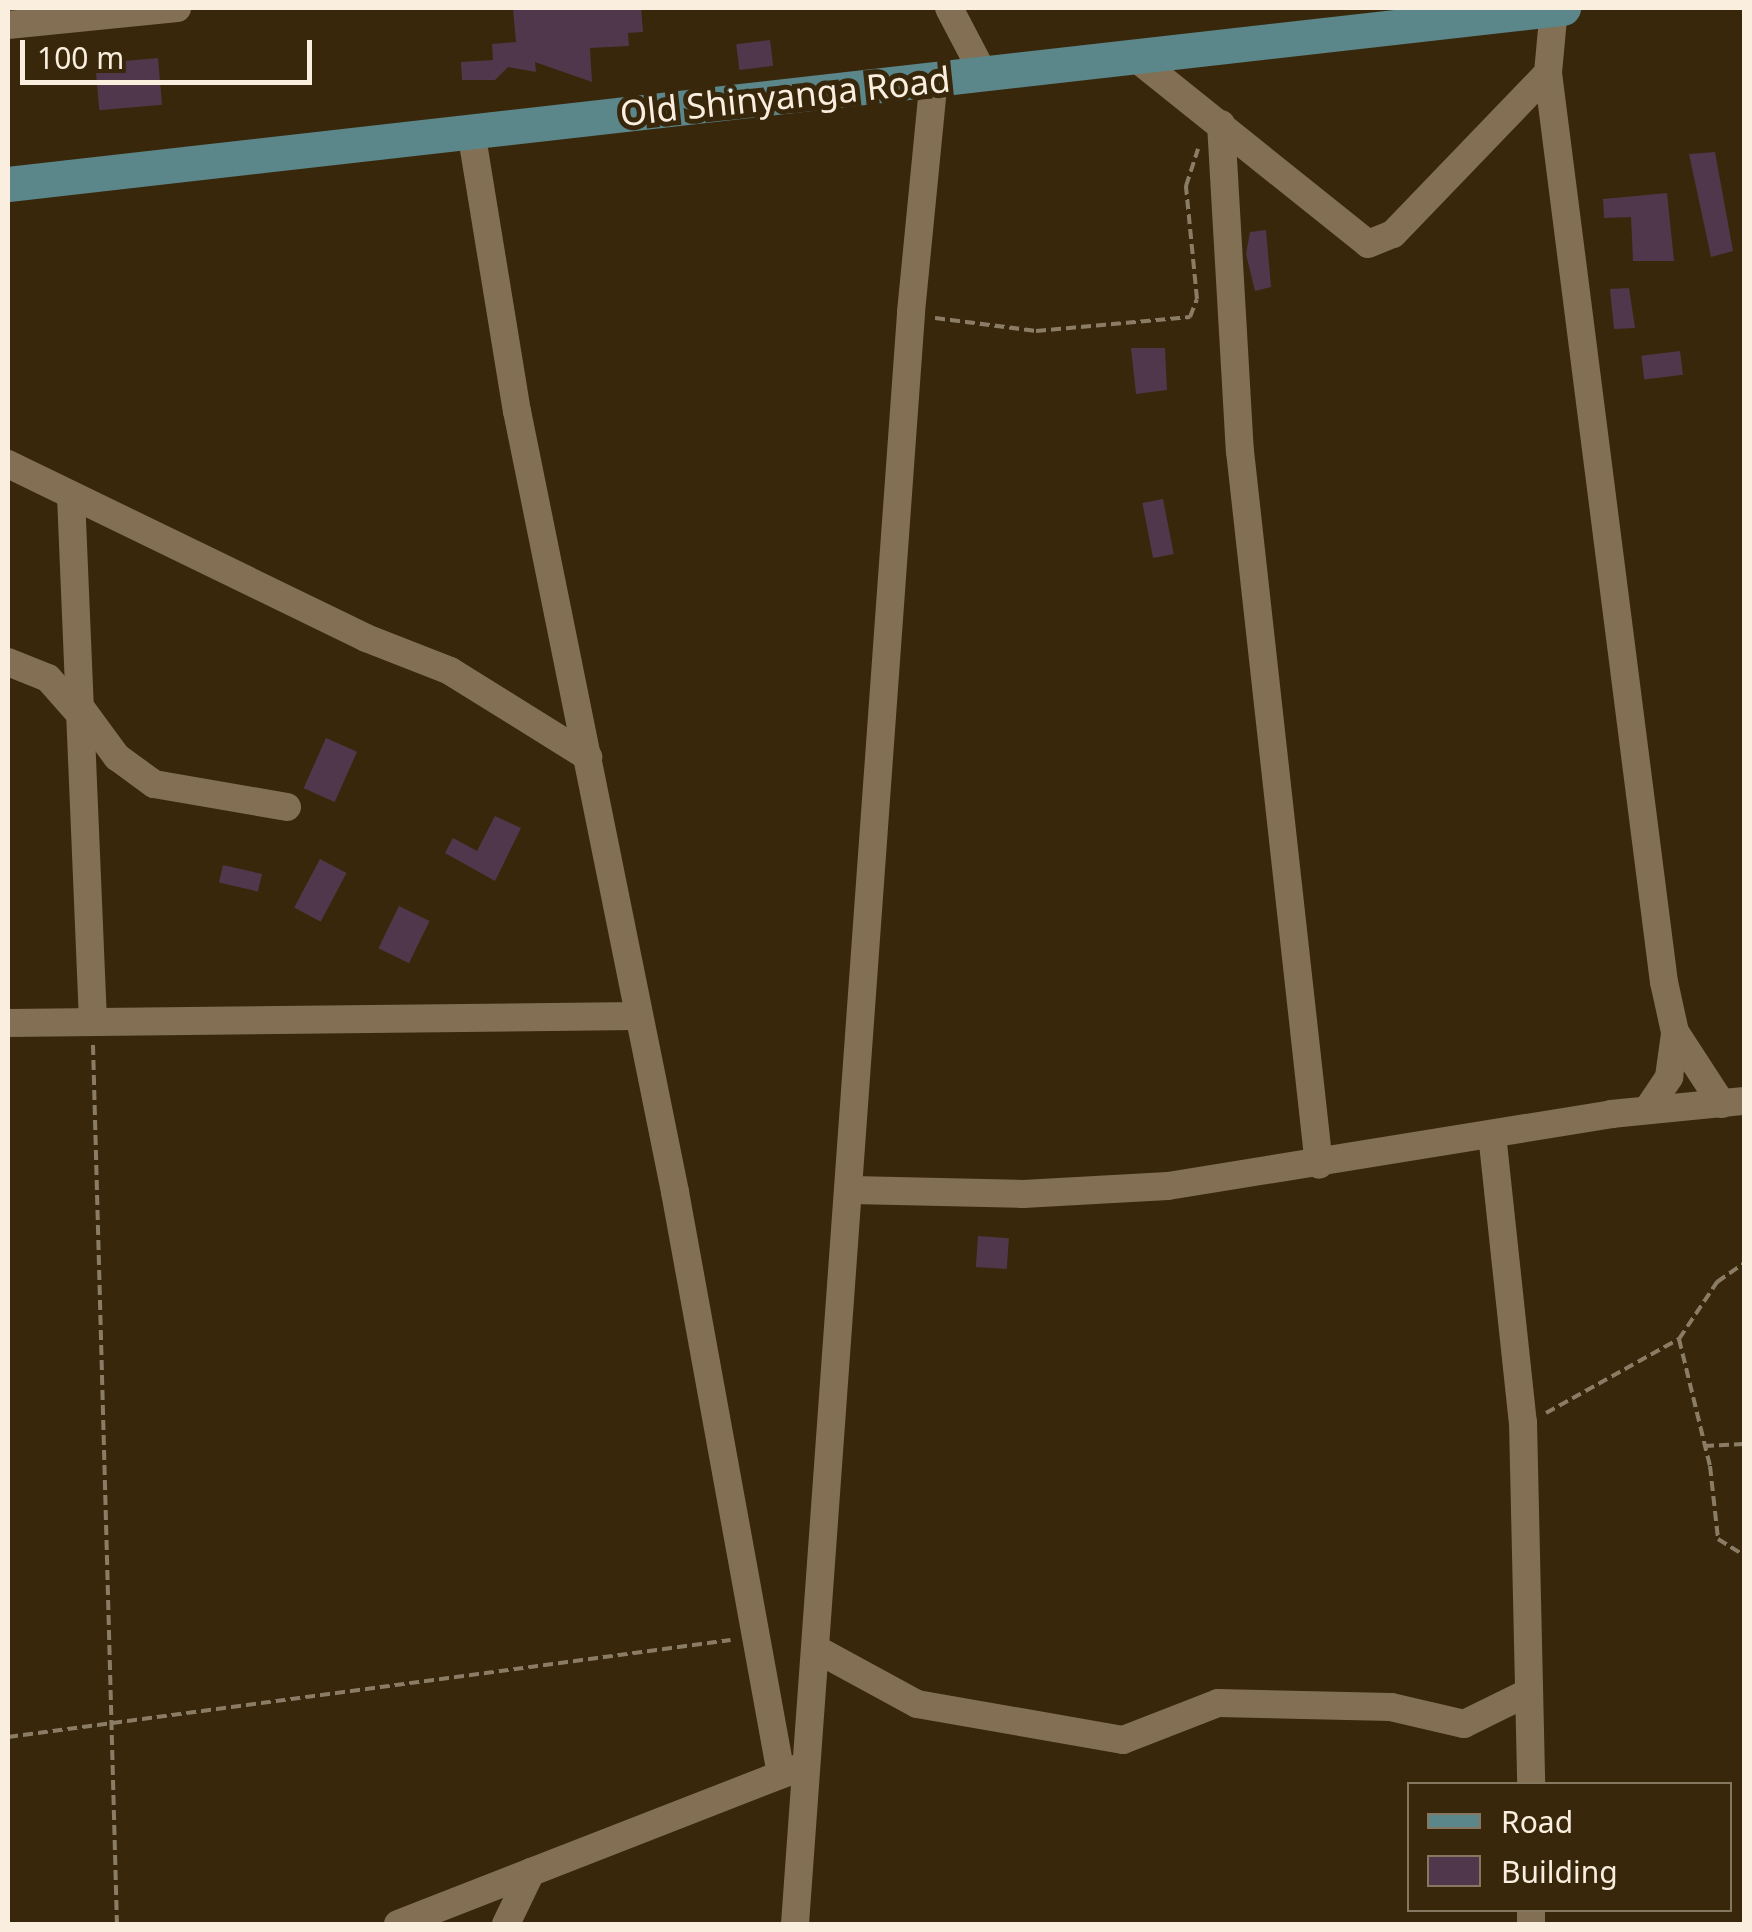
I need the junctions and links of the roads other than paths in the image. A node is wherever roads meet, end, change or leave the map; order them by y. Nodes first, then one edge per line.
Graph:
1 (178, 8) edge
2 (949, 8) edge
3 (1554, 8) edge
4 (1563, 8) edge
5 (8, 25) edge
6 (1136, 58) junction
7 (1548, 73) junction
8 (984, 75) junction
9 (934, 79) junction
10 (1221, 124) junction
11 (471, 131) junction
12 (8, 184) edge
13 (8, 464) edge
14 (71, 496) junction
15 (8, 662) edge
16 (78, 708) junction
17 (588, 757) junction
18 (287, 808) dead end
19 (637, 1016) junction
20 (92, 1022) junction
21 (8, 1023) edge
22 (1675, 1032) junction
23 (1733, 1102) edge
24 (1646, 1110) junction
25 (1492, 1134) junction
26 (1319, 1165) junction
27 (852, 1190) junction
28 (816, 1649) junction
29 (1529, 1692) junction
30 (794, 1770) junction
31 (1531, 1782) edge
32 (531, 1872) junction
33 (398, 1924) edge
34 (506, 1924) edge
35 (795, 1924) edge

1 - 5 street
2 - 8 street
3 - 4 main road, Old Shinyanga Road
3 - 6 main road, Old Shinyanga Road
3 - 7 street
6 - 8 main road, Old Shinyanga Road
6 - 10 street
7 - 10 street
7 - 22 street
8 - 9 main road, Old Shinyanga Road
9 - 11 main road, Old Shinyanga Road
9 - 27 street
10 - 26 street
11 - 12 main road, Old Shinyanga Road
11 - 17 street
13 - 14 street
14 - 16 street
14 - 17 street
15 - 16 street
16 - 18 street
16 - 20 street
17 - 19 street
19 - 20 street
19 - 30 street
20 - 21 street
22 - 23 street
22 - 24 street
23 - 24 street
24 - 25 street
25 - 26 street
25 - 29 street
26 - 27 street
27 - 28 street
28 - 29 street
28 - 30 street
29 - 31 street
30 - 32 street
30 - 35 street
32 - 33 street
32 - 34 street

